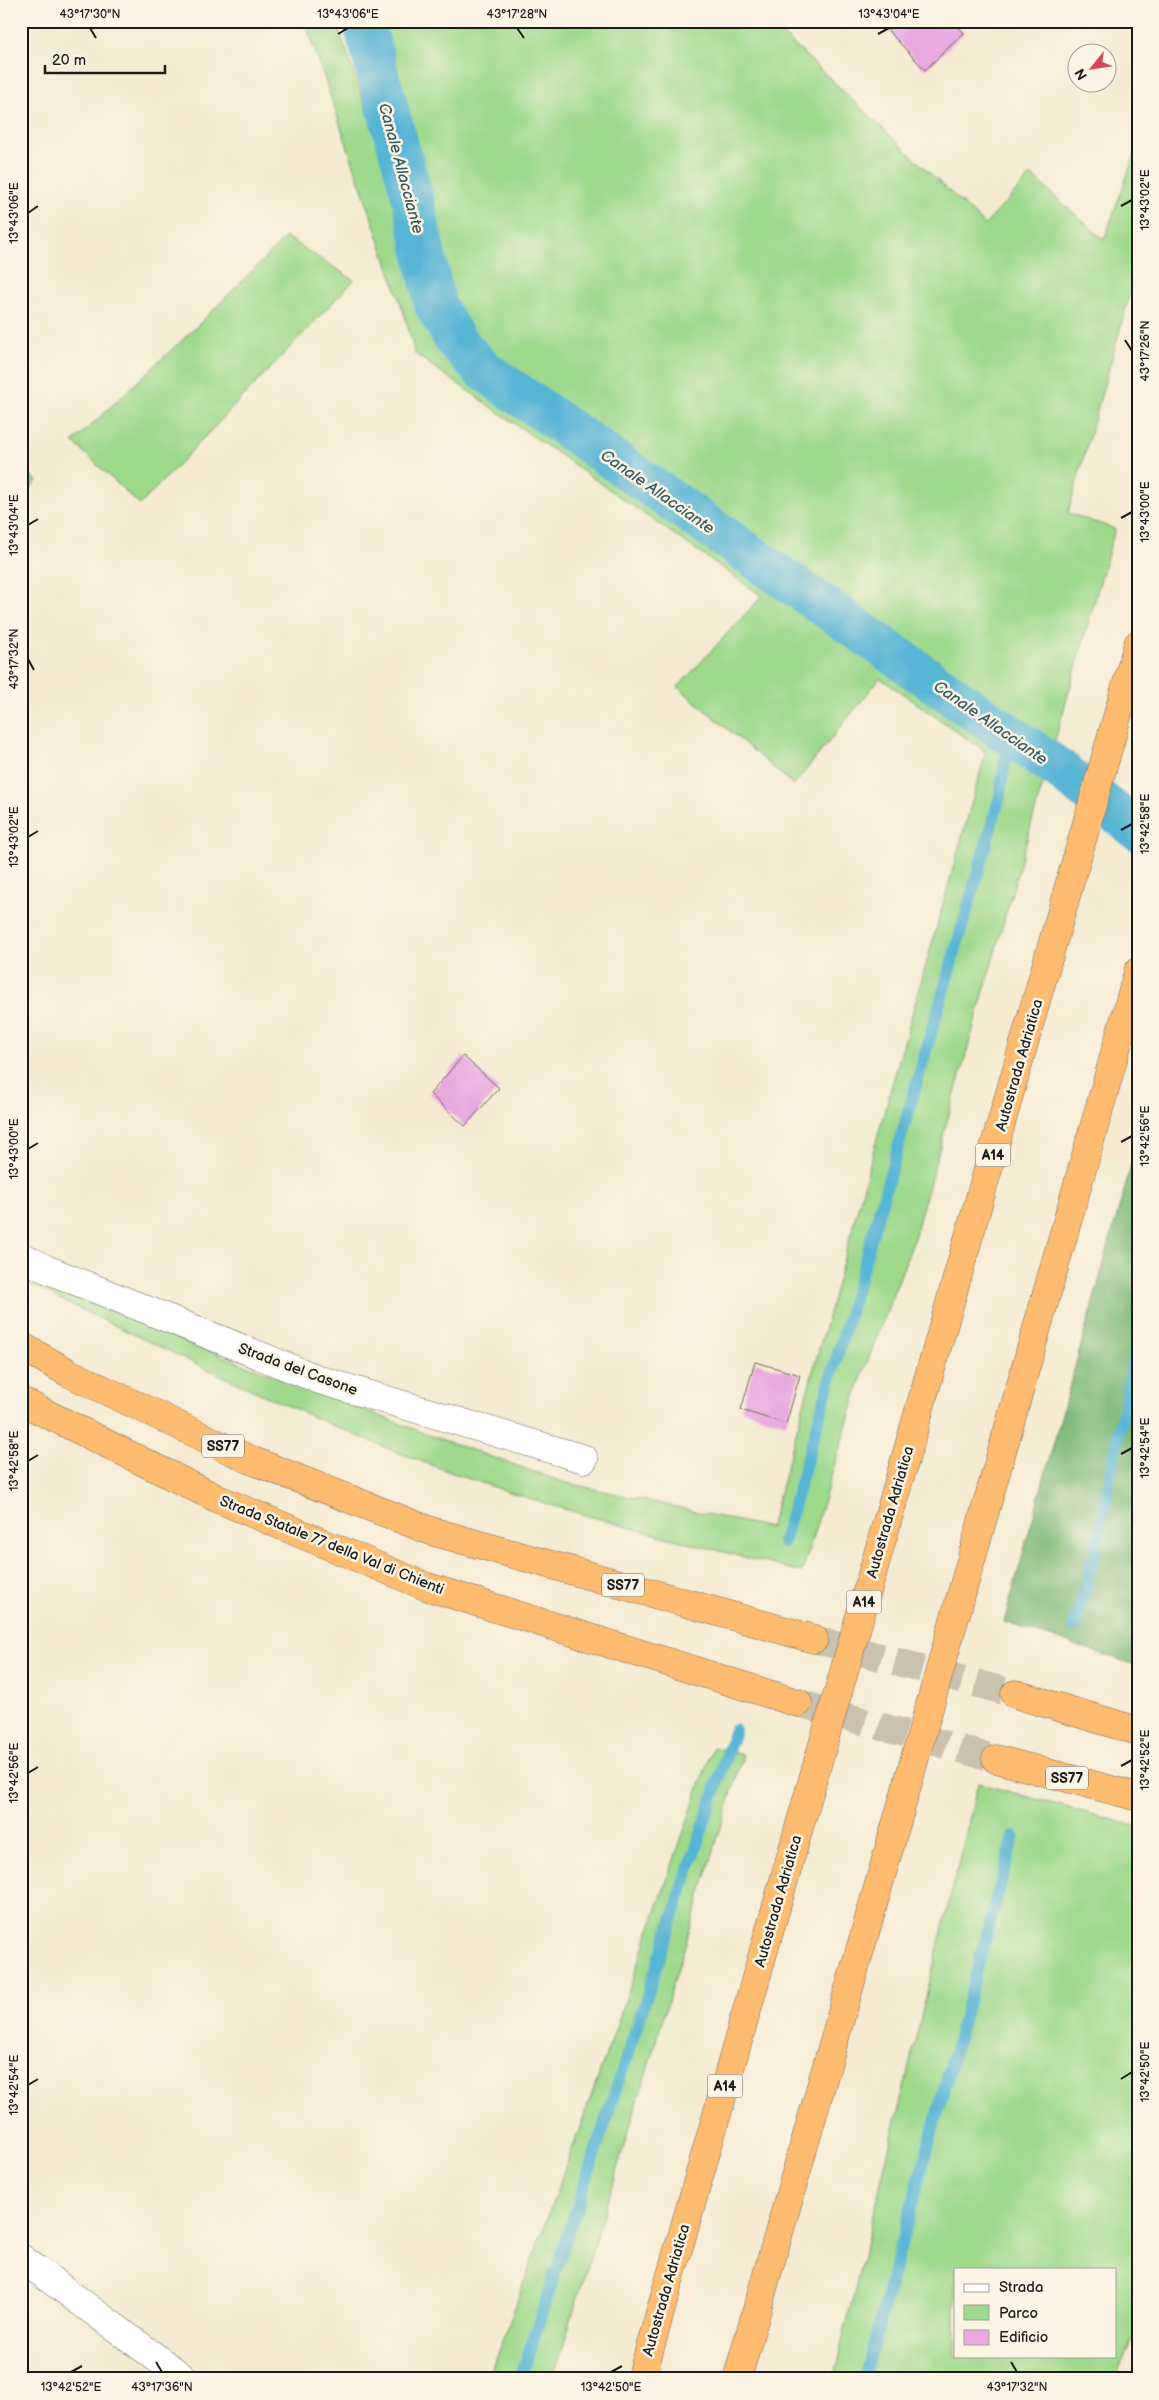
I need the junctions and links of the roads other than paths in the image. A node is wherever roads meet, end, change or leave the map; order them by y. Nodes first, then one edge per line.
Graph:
1 (1138, 644) edge
2 (1138, 972) edge
3 (21, 1256) edge
4 (21, 1346) edge
5 (21, 1401) edge
6 (584, 1459) dead end
7 (814, 1639) tunnel mouth
8 (1015, 1694) tunnel mouth
9 (798, 1703) tunnel mouth
10 (1138, 1731) edge
11 (996, 1759) tunnel mouth
12 (1138, 1797) edge
13 (21, 2258) edge
14 (185, 2379) edge
15 (641, 2379) edge
16 (737, 2379) edge

1 - 15 highway, Autostrada Adriatica / A14, bridge
2 - 16 highway, bridge
3 - 6 street, Strada del Casone
4 - 7 highway, SS77
5 - 9 highway, Strada Statale 77 della Val di Chienti
8 - 10 highway
11 - 12 highway, SS77
13 - 14 street

